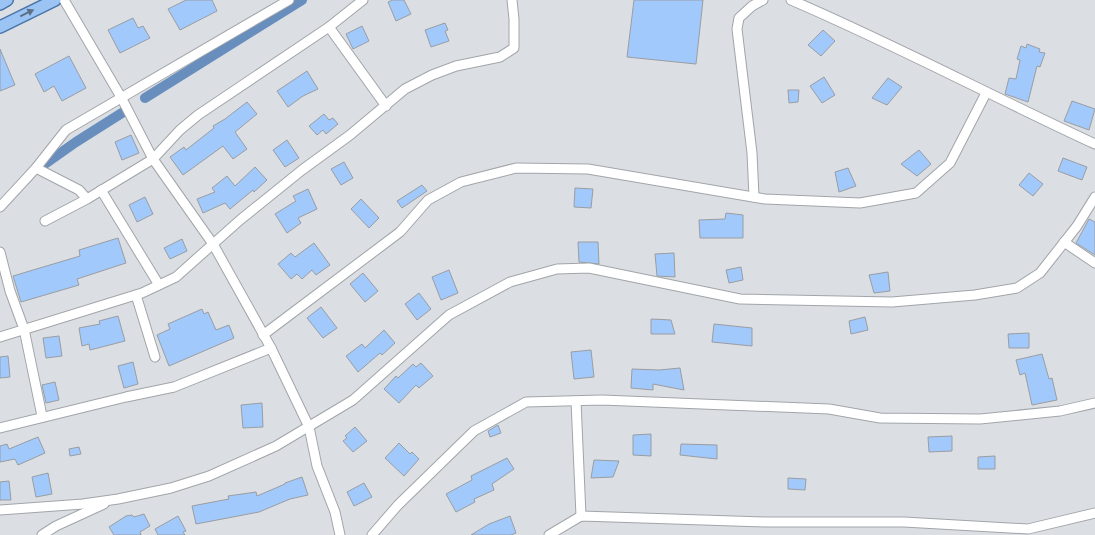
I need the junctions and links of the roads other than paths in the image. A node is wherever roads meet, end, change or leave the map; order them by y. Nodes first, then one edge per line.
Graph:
1 (7, 0) edge
2 (55, 0) edge
3 (64, 0) edge
4 (289, 0) edge
5 (363, 0) edge
6 (512, 0) edge
7 (763, 0) edge
8 (791, 0) edge
9 (0, 4) edge
10 (0, 27) edge
11 (329, 27) junction
12 (986, 93) junction
13 (121, 97) junction
14 (386, 106) junction
15 (1095, 144) edge
16 (153, 159) junction
17 (36, 168) junction
18 (101, 190) junction
19 (754, 197) junction
20 (1095, 197) edge
21 (87, 199) junction
22 (0, 207) edge
23 (45, 220) dead end
24 (1064, 242) junction
25 (213, 244) junction
26 (0, 252) edge
27 (1095, 264) edge
28 (160, 285) junction
29 (10, 291) junction
30 (0, 294) edge
31 (136, 295) junction
32 (24, 329) junction
33 (263, 335) junction
34 (0, 336) edge
35 (271, 348) junction
36 (156, 357) dead end
37 (576, 401) junction
38 (1095, 403) edge
39 (42, 416) junction
40 (310, 426) junction
41 (0, 428) edge
42 (118, 499) junction
43 (0, 510) edge
44 (1095, 514) edge
45 (581, 516) junction
46 (42, 535) edge
47 (340, 535) edge
48 (372, 535) edge
49 (549, 535) edge

1 - 9 main road
10 -> 2 main road
3 - 13 street
4 - 13 street
5 - 11 street
6 - 14 street
7 - 19 street
8 - 12 street
11 - 14 street
11 - 16 street
12 - 15 street
12 - 19 street
13 - 16 street
13 - 17 street
14 - 25 street
16 - 18 street
16 - 25 street
17 - 21 street
17 - 22 street
18 - 21 street
18 - 28 street
19 - 33 street
20 - 24 street
21 - 23 street
24 - 27 street
24 - 40 street
25 - 28 street
25 - 33 street
26 - 29 street
28 - 31 street
29 - 30 street
29 - 32 street
31 - 32 street
31 - 36 street
32 - 34 street
32 - 39 street
33 - 35 street
35 - 39 street
35 - 40 street
37 - 38 street
37 - 45 street
37 - 48 street
39 - 41 street
40 - 42 street
40 - 47 street
42 - 43 street
42 - 46 street
44 - 45 street
45 - 49 street

